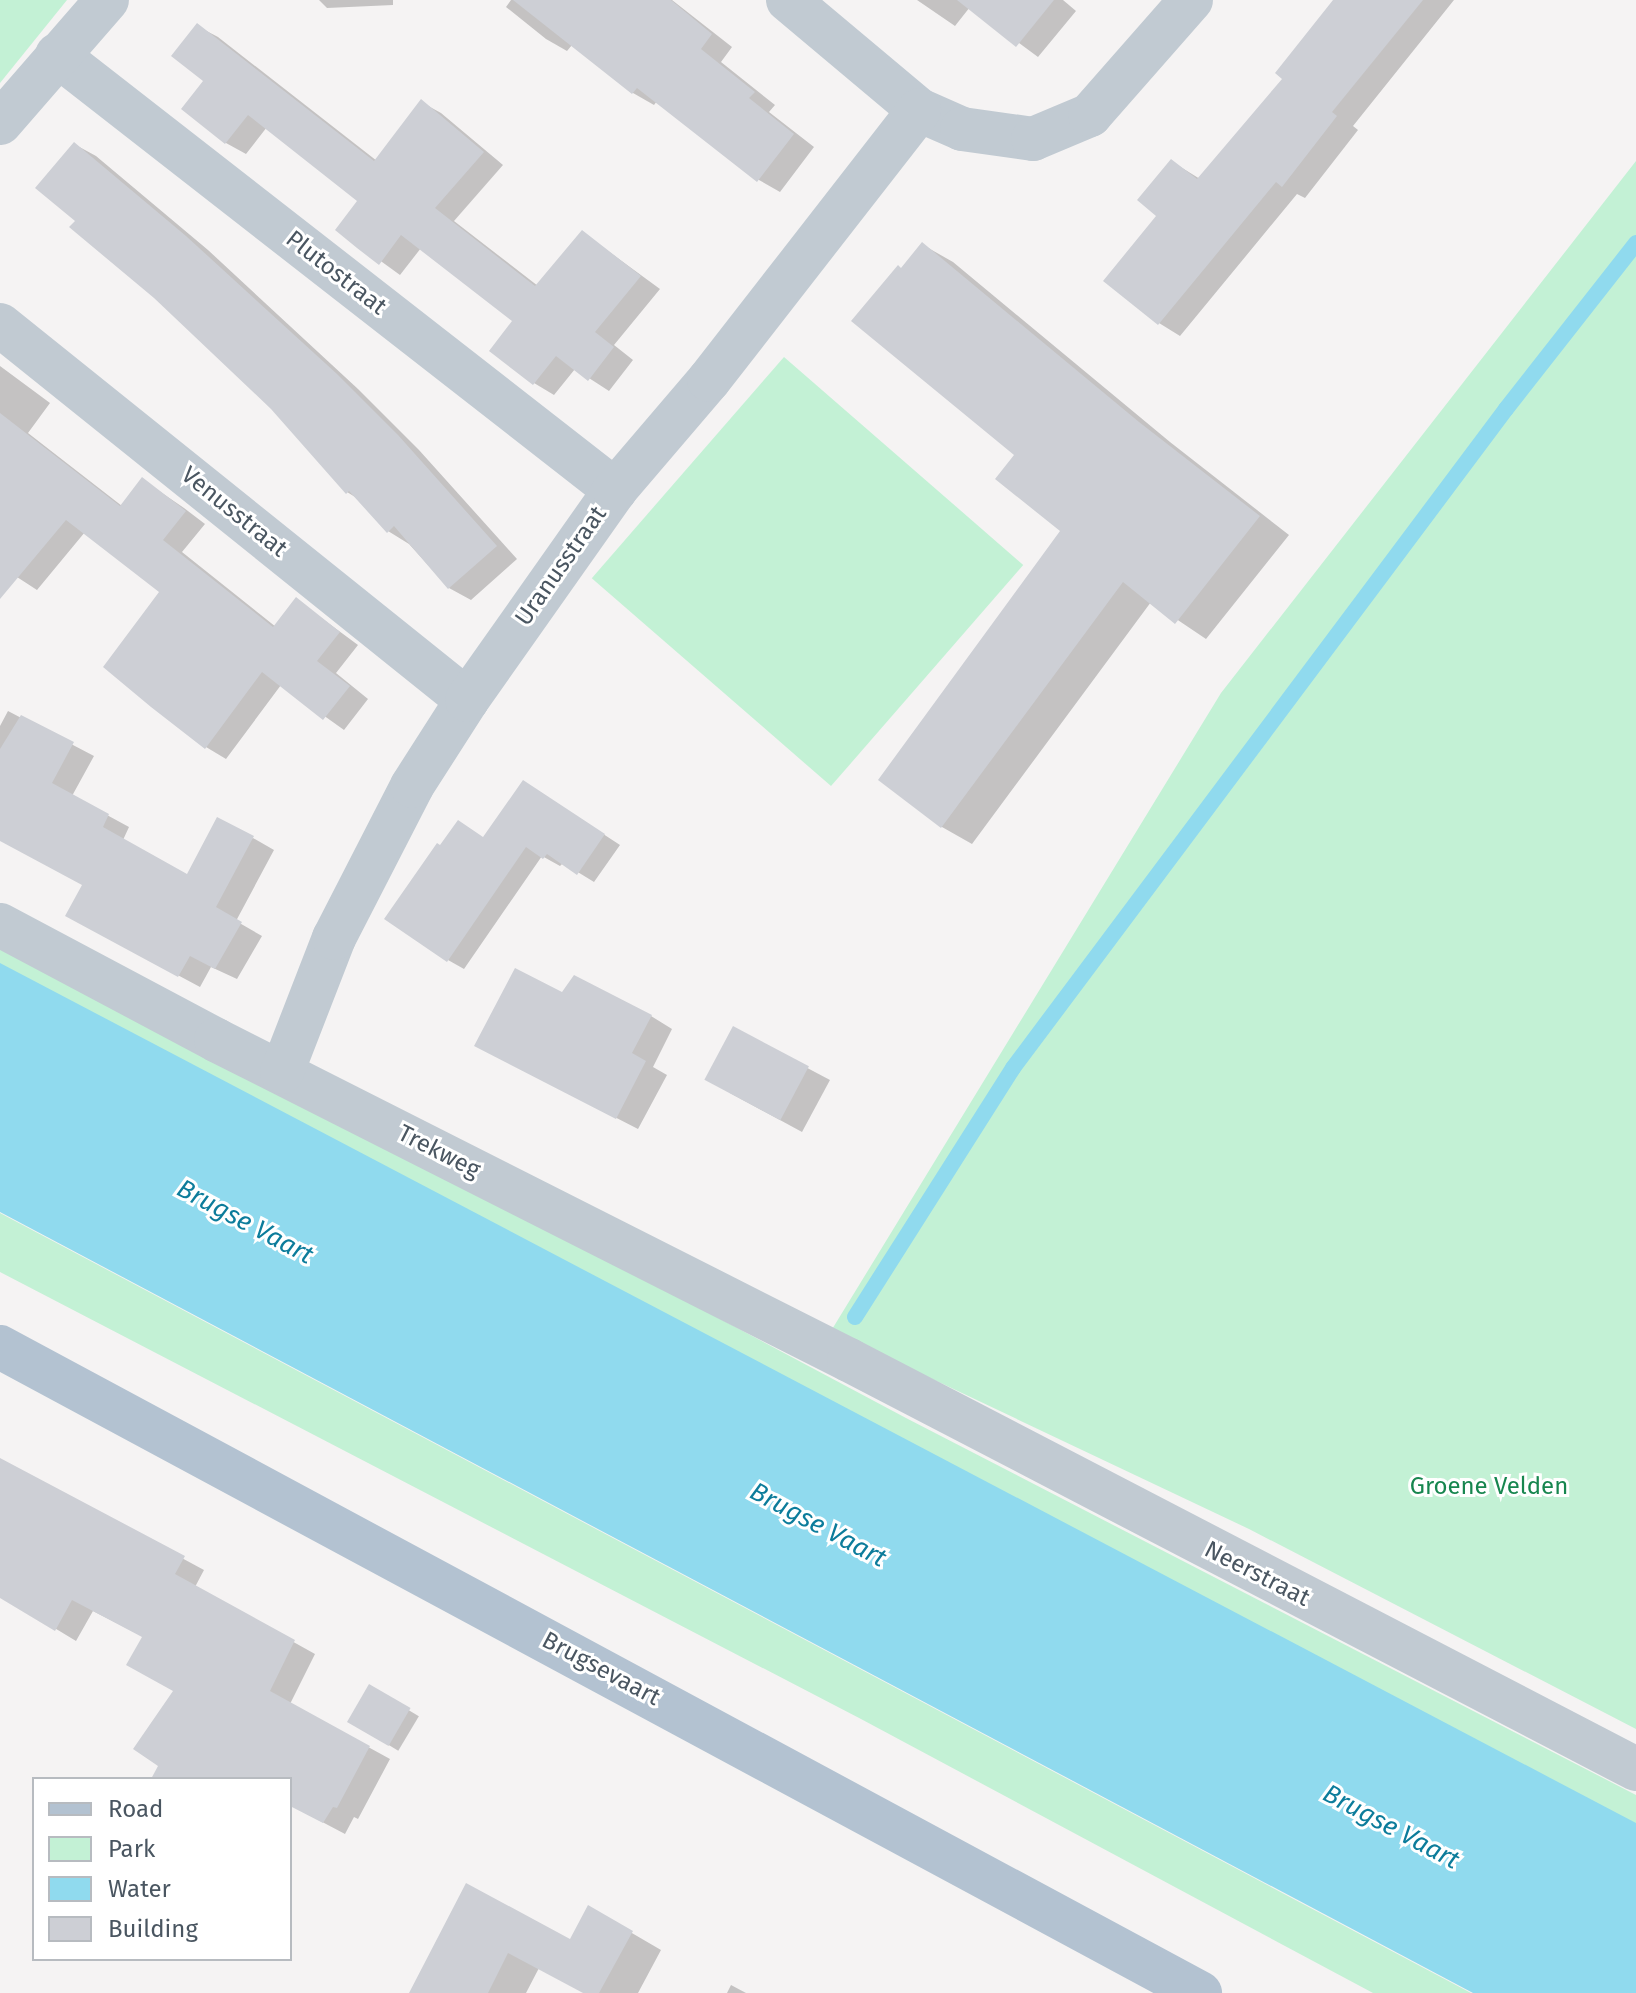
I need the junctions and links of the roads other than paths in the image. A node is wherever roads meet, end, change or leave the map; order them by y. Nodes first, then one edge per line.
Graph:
1 (107, 0) edge
2 (788, 0) edge
3 (1191, 0) edge
4 (57, 55) junction
5 (919, 110) junction
6 (0, 123) edge
7 (0, 325) edge
8 (615, 490) junction
9 (467, 700) junction
10 (0, 925) edge
11 (282, 1072) junction
12 (0, 1347) edge
13 (879, 1377) joint
14 (1636, 1769) edge
15 (1200, 1993) edge

1 - 4 street
2 - 5 street
3 - 5 street
4 - 6 street
4 - 8 street, Plutostraat
5 - 8 street, Uranusstraat
7 - 9 street, Venusstraat
8 - 9 street, Uranusstraat
9 - 11 street, Uranusstraat
10 - 11 street, Trekweg
11 - 13 street, Trekweg
12 - 15 main road, Brugsevaart
13 - 14 street, Neerstraat

